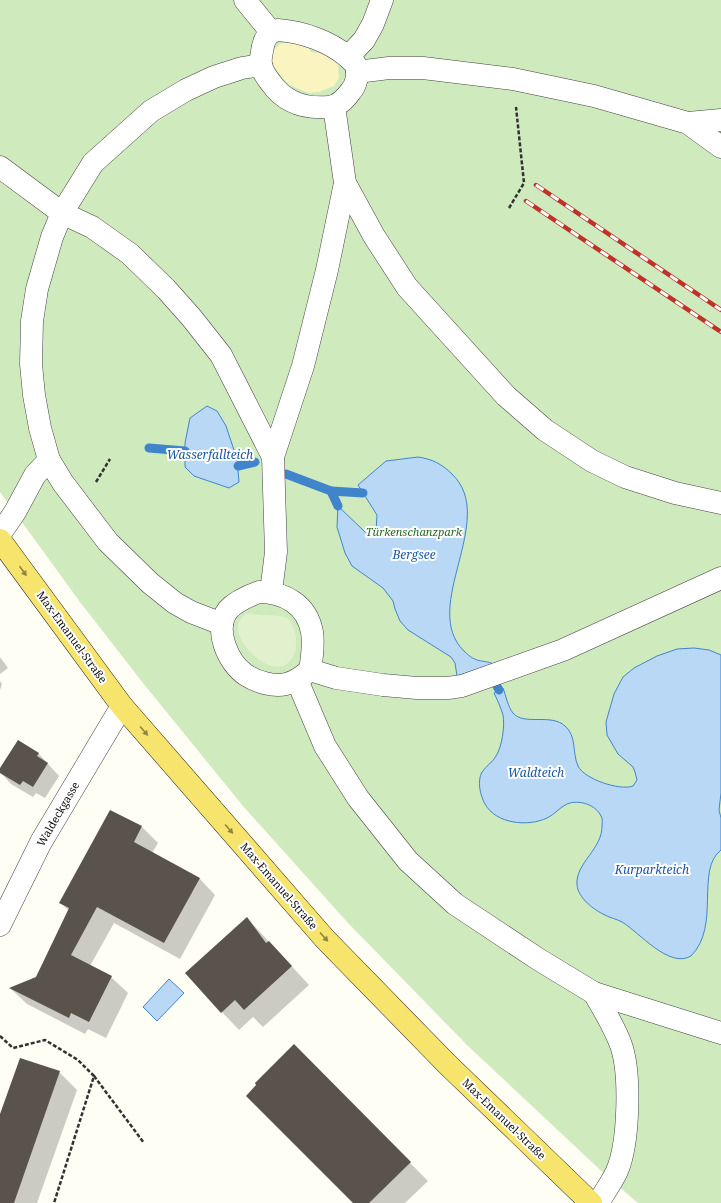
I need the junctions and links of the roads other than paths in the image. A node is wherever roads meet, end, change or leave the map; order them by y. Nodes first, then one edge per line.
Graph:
1 (245, 0) edge
2 (382, 0) edge
3 (271, 32) junction
4 (261, 65) junction
5 (352, 65) junction
6 (334, 106) junction
7 (721, 120) edge
8 (688, 123) junction
9 (721, 146) edge
10 (0, 167) edge
11 (345, 183) junction
12 (62, 213) junction
13 (273, 458) junction
14 (49, 460) junction
15 (721, 503) edge
16 (0, 534) edge
17 (0, 540) edge
18 (721, 578) edge
19 (271, 592) junction
20 (222, 624) junction
21 (304, 675) junction
22 (122, 706) junction
23 (0, 925) edge
24 (594, 993) junction
25 (721, 1033) edge
26 (591, 1203) edge
27 (598, 1203) edge

1 - 3 street
2 - 5 street
3 - 4 street
3 - 5 street
4 - 6 street
4 - 12 street
5 - 6 street
5 - 8 street
6 - 11 street
7 - 8 street
8 - 9 street
10 - 12 street
11 - 13 street
11 - 15 street
12 - 13 street
12 - 14 street
13 - 19 street
14 - 16 street
14 - 20 street
17 -> 22 main road, Max-Emanuel-Straße
18 - 21 street
19 - 20 street
19 - 21 street
20 - 21 street
21 - 24 street
22 - 23 street, Waldeckgasse
22 -> 26 main road, Max-Emanuel-Straße
24 - 25 street
24 - 27 street

